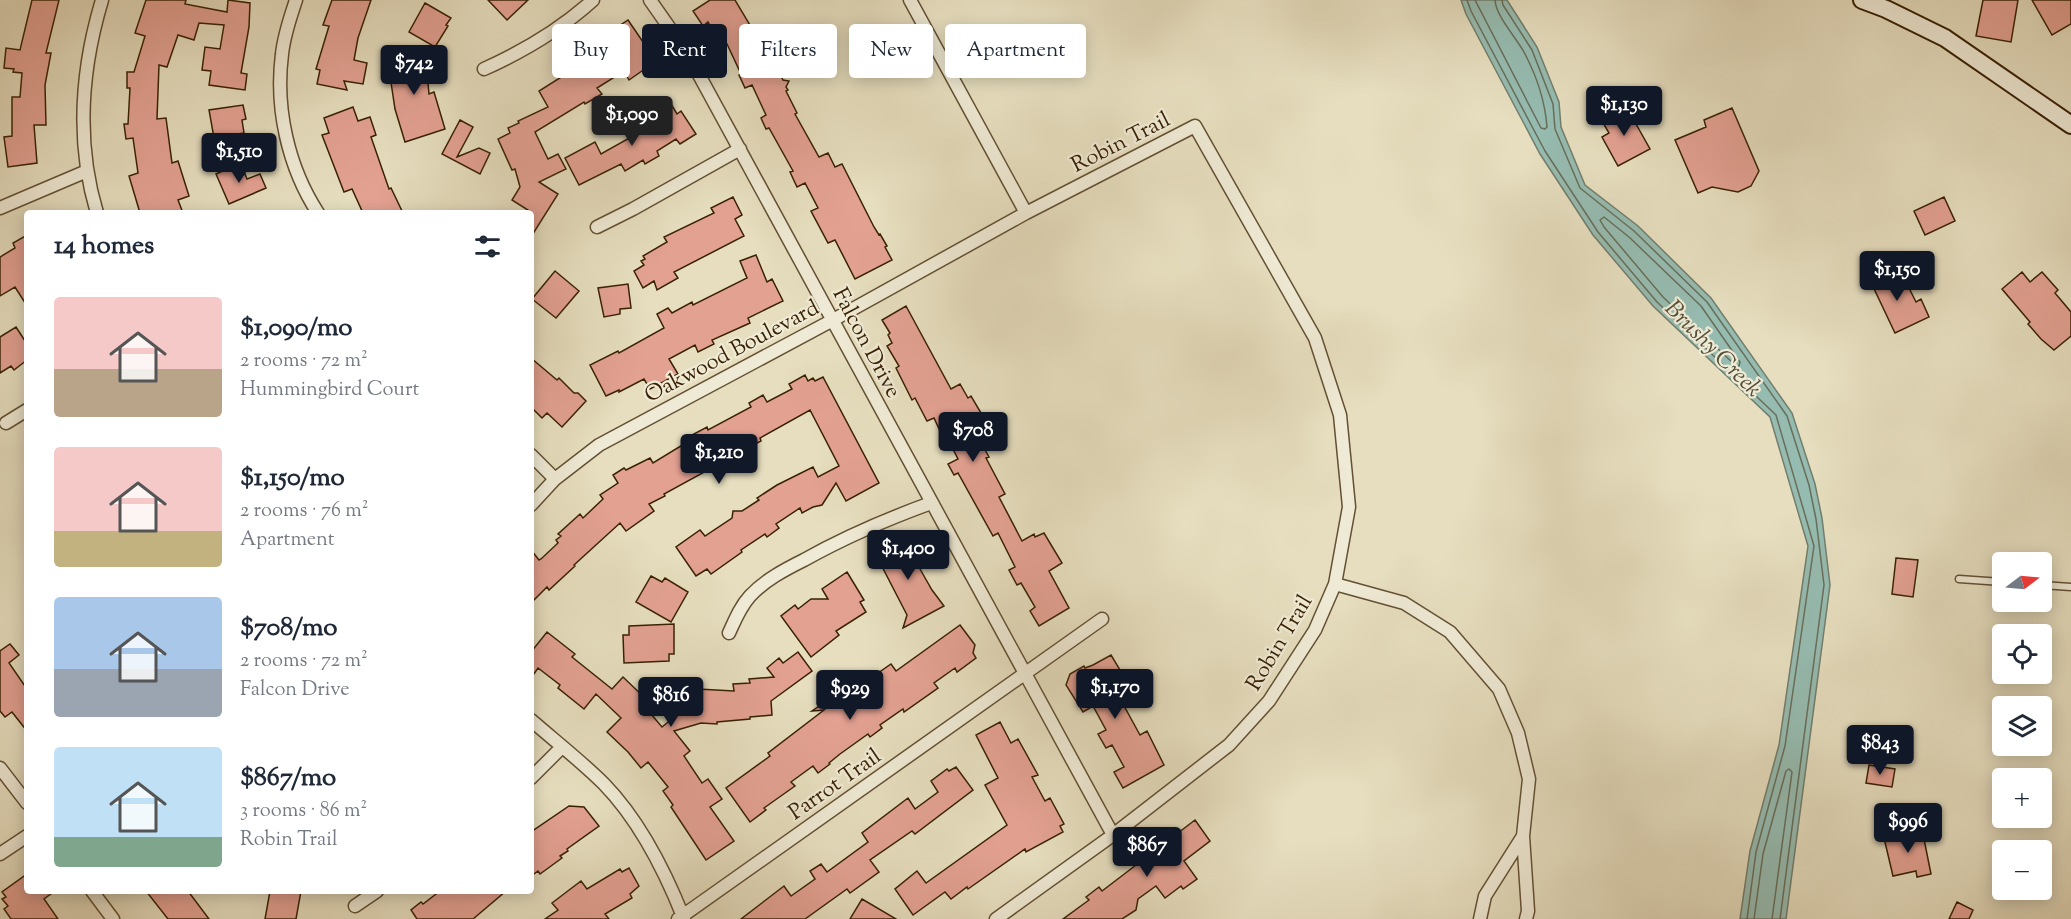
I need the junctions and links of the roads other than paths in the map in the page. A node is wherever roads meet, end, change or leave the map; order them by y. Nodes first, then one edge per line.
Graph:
1 (102, 0) edge
2 (296, 0) edge
3 (593, 0) edge
4 (650, 0) edge
5 (910, 0) edge
6 (1862, 0) edge
7 (484, 69) dead end
8 (2071, 125) edge
9 (740, 149) junction
10 (87, 171) junction
11 (0, 208) edge
12 (96, 210) edge
13 (316, 210) edge
14 (1026, 213) junction
15 (597, 227) dead end
16 (833, 320) junction
17 (24, 412) edge
18 (6, 423) dead end
19 (534, 458) edge
20 (555, 479) junction
21 (534, 502) edge
22 (931, 503) junction
23 (1959, 579) dead end
24 (1992, 581) edge
25 (1335, 584) junction
26 (2052, 586) edge
27 (2071, 587) edge
28 (1102, 619) dead end
29 (729, 633) dead end
30 (1024, 674) junction
31 (534, 723) edge
32 (562, 747) junction
33 (0, 768) edge
34 (534, 775) edge
35 (24, 799) edge
36 (1113, 835) junction
37 (1523, 836) junction
38 (24, 838) edge
39 (0, 854) edge
40 (94, 894) edge
41 (373, 894) edge
42 (355, 906) dead end
43 (681, 918) edge
44 (113, 919) edge
45 (996, 919) edge
46 (1480, 919) edge
47 (1526, 919) edge

1 - 10 street
2 - 13 street
3 - 7 street
4 - 9 street, Falcon Drive
5 - 14 street
6 - 8 street
9 - 15 street
9 - 16 street, Falcon Drive
10 - 11 street
10 - 12 street
14 - 16 street, Oakwood Boulevard
14 - 25 street, Robin Trail
16 - 20 street, Oakwood Boulevard
16 - 22 street, Falcon Drive
17 - 18 street
19 - 20 street
20 - 21 street, Oakwood Boulevard
22 - 29 street
22 - 30 street, Falcon Drive
23 - 24 lane
25 - 36 street, Robin Trail
25 - 37 street
26 - 27 lane
28 - 30 street, Parrot Trail
30 - 36 street, Falcon Drive
30 - 43 street, Parrot Trail
31 - 32 street
32 - 34 street
32 - 43 street
33 - 35 street
36 - 45 street, Robin Trail
37 - 46 street
37 - 47 street
38 - 39 street
40 - 44 street
41 - 42 street

